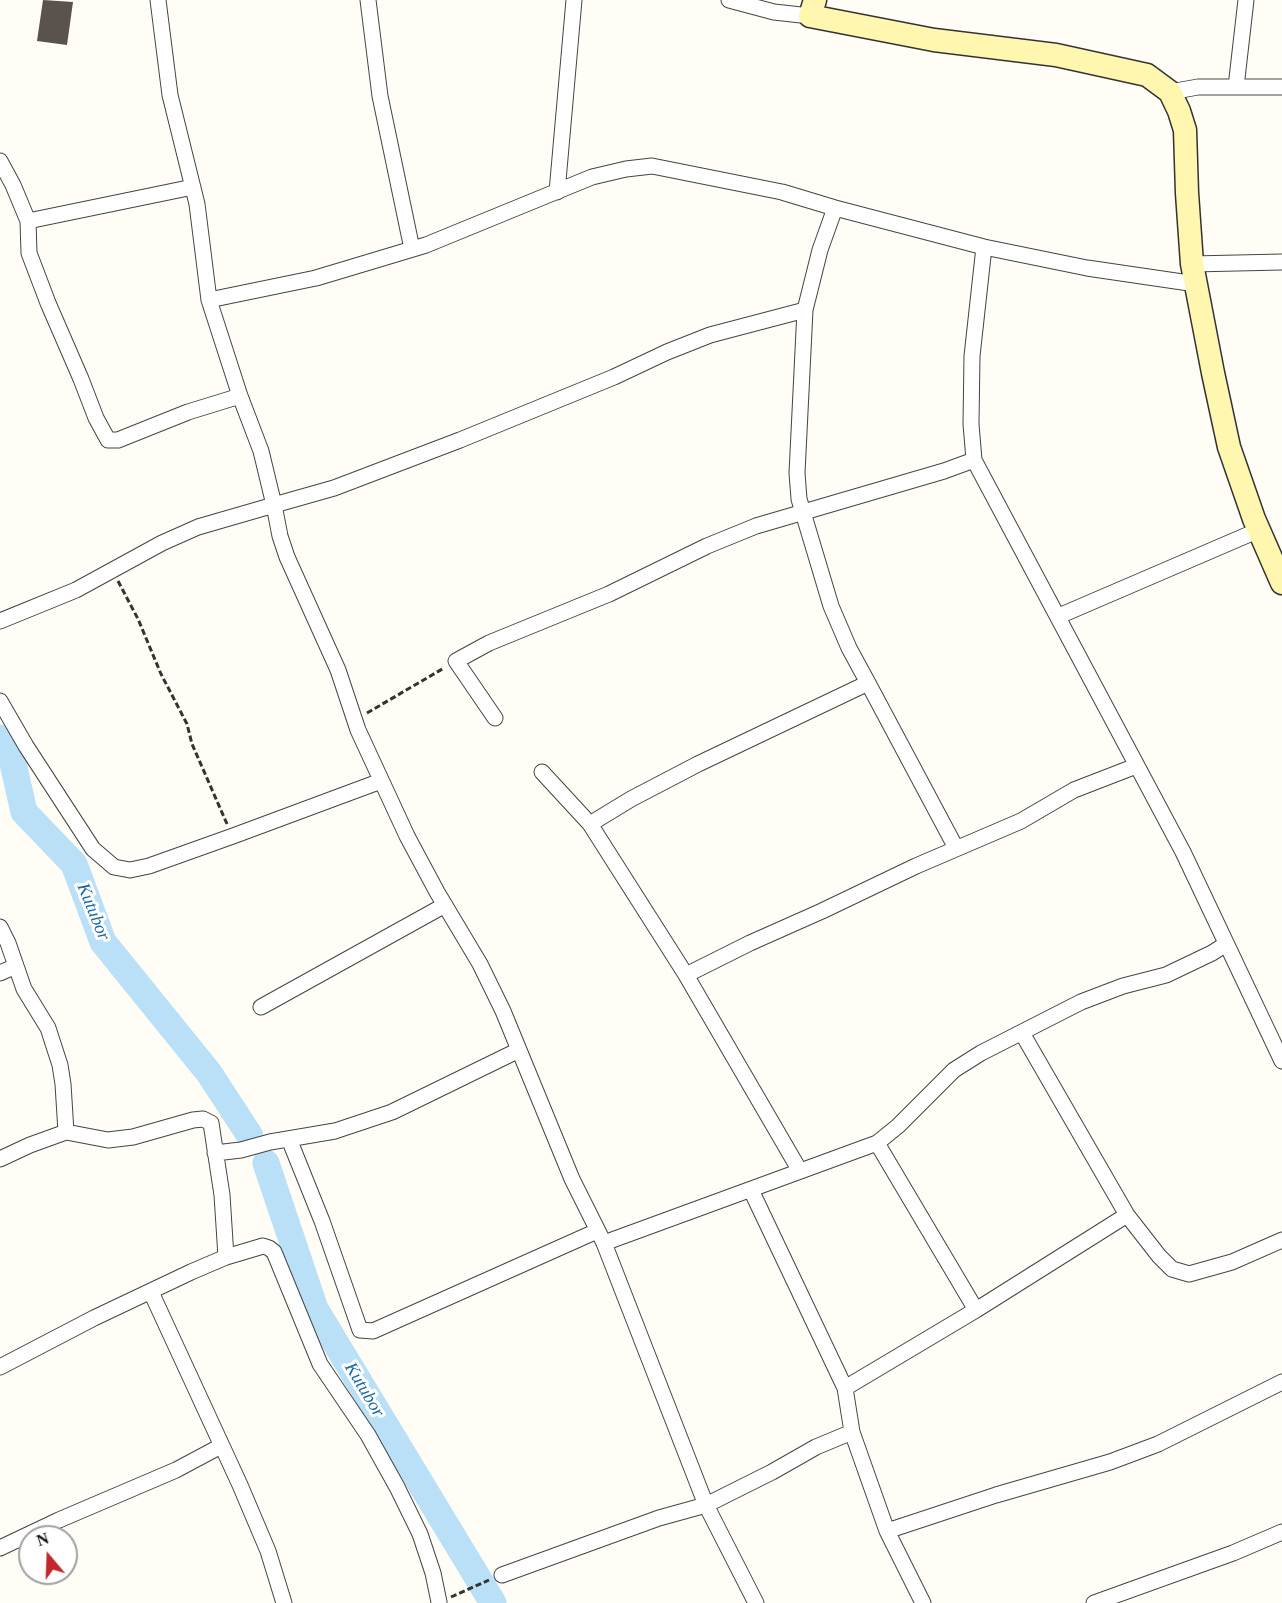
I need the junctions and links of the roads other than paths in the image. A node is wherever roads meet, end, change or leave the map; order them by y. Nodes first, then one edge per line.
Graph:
1 (158, 0) edge
2 (368, 0) edge
3 (574, 0) edge
4 (729, 0) edge
5 (1246, 0) edge
6 (813, 8) edge
7 (1236, 87) junction
8 (1282, 87) edge
9 (1170, 92) junction
10 (0, 162) edge
11 (193, 187) junction
12 (557, 192) junction
13 (835, 208) junction
14 (28, 221) junction
15 (984, 247) junction
16 (412, 249) junction
17 (1282, 262) edge
18 (1194, 274) junction
19 (209, 300) junction
20 (805, 310) junction
21 (240, 396) junction
22 (974, 460) junction
23 (274, 505) junction
24 (803, 513) junction
25 (1259, 531) junction
26 (1282, 583) edge
27 (1059, 616) junction
28 (0, 621) edge
29 (868, 684) junction
30 (0, 701) edge
31 (495, 717) dead end
32 (1136, 766) junction
33 (542, 772) dead end
34 (381, 781) junction
35 (590, 824) junction
36 (956, 848) junction
37 (445, 906) junction
38 (0, 927) edge
39 (1226, 944) junction
40 (16, 966) junction
41 (0, 973) edge
42 (686, 975) junction
43 (261, 1007) dead end
44 (1022, 1033) junction
45 (519, 1050) junction
46 (1282, 1061) edge
47 (66, 1132) junction
48 (289, 1139) junction
49 (877, 1143) junction
50 (215, 1153) junction
51 (0, 1159) edge
52 (800, 1171) junction
53 (751, 1190) junction
54 (1127, 1215) junction
55 (600, 1237) junction
56 (1282, 1240) edge
57 (226, 1257) junction
58 (151, 1292) junction
59 (976, 1310) junction
60 (0, 1367) edge
61 (1282, 1382) edge
62 (844, 1388) junction
63 (852, 1432) junction
64 (221, 1446) junction
65 (706, 1504) junction
66 (888, 1530) junction
67 (1282, 1533) edge
68 (0, 1548) edge
69 (502, 1575) road end
70 (441, 1601) edge
71 (284, 1603) edge
72 (756, 1603) edge
73 (923, 1603) edge
74 (1094, 1603) edge

1 - 11 street
2 - 16 street
3 - 12 street
4 - 6 street
5 - 7 street
6 - 9 street
7 - 8 street
7 - 9 street
9 - 18 street
10 - 14 street
11 - 14 street
11 - 19 street
12 - 13 street
12 - 16 street
13 - 15 street
13 - 20 street
14 - 21 street
15 - 18 street
15 - 22 street
16 - 19 street
17 - 18 street
18 - 25 street
19 - 21 street
20 - 23 street
20 - 24 street
21 - 23 street
22 - 24 street
22 - 27 street
23 - 28 street
23 - 34 street
24 - 29 street
24 - 31 street
25 - 26 street
25 - 27 street
27 - 32 street
29 - 35 street
29 - 36 street
30 - 34 street
32 - 36 street
32 - 39 street
33 - 35 street
34 - 37 street
35 - 42 street
36 - 42 street
37 - 43 street
37 - 45 street
38 - 40 street
39 - 44 street
39 - 46 street
40 - 41 street
40 - 47 street
42 - 52 street
44 - 49 street
44 - 54 street
45 - 48 street
45 - 55 street
47 - 50 street
47 - 51 street
48 - 50 street
48 - 55 street
49 - 52 street
49 - 59 street
50 - 57 street
52 - 53 street
53 - 55 street
53 - 62 street
54 - 56 street
54 - 59 street
55 - 65 street
57 - 58 street
57 - 70 street
58 - 60 street
58 - 64 street
59 - 62 street
61 - 66 street
62 - 63 street
63 - 65 street
63 - 66 street
64 - 68 street
64 - 71 street
65 - 69 street
65 - 72 street
66 - 73 street
67 - 74 street

